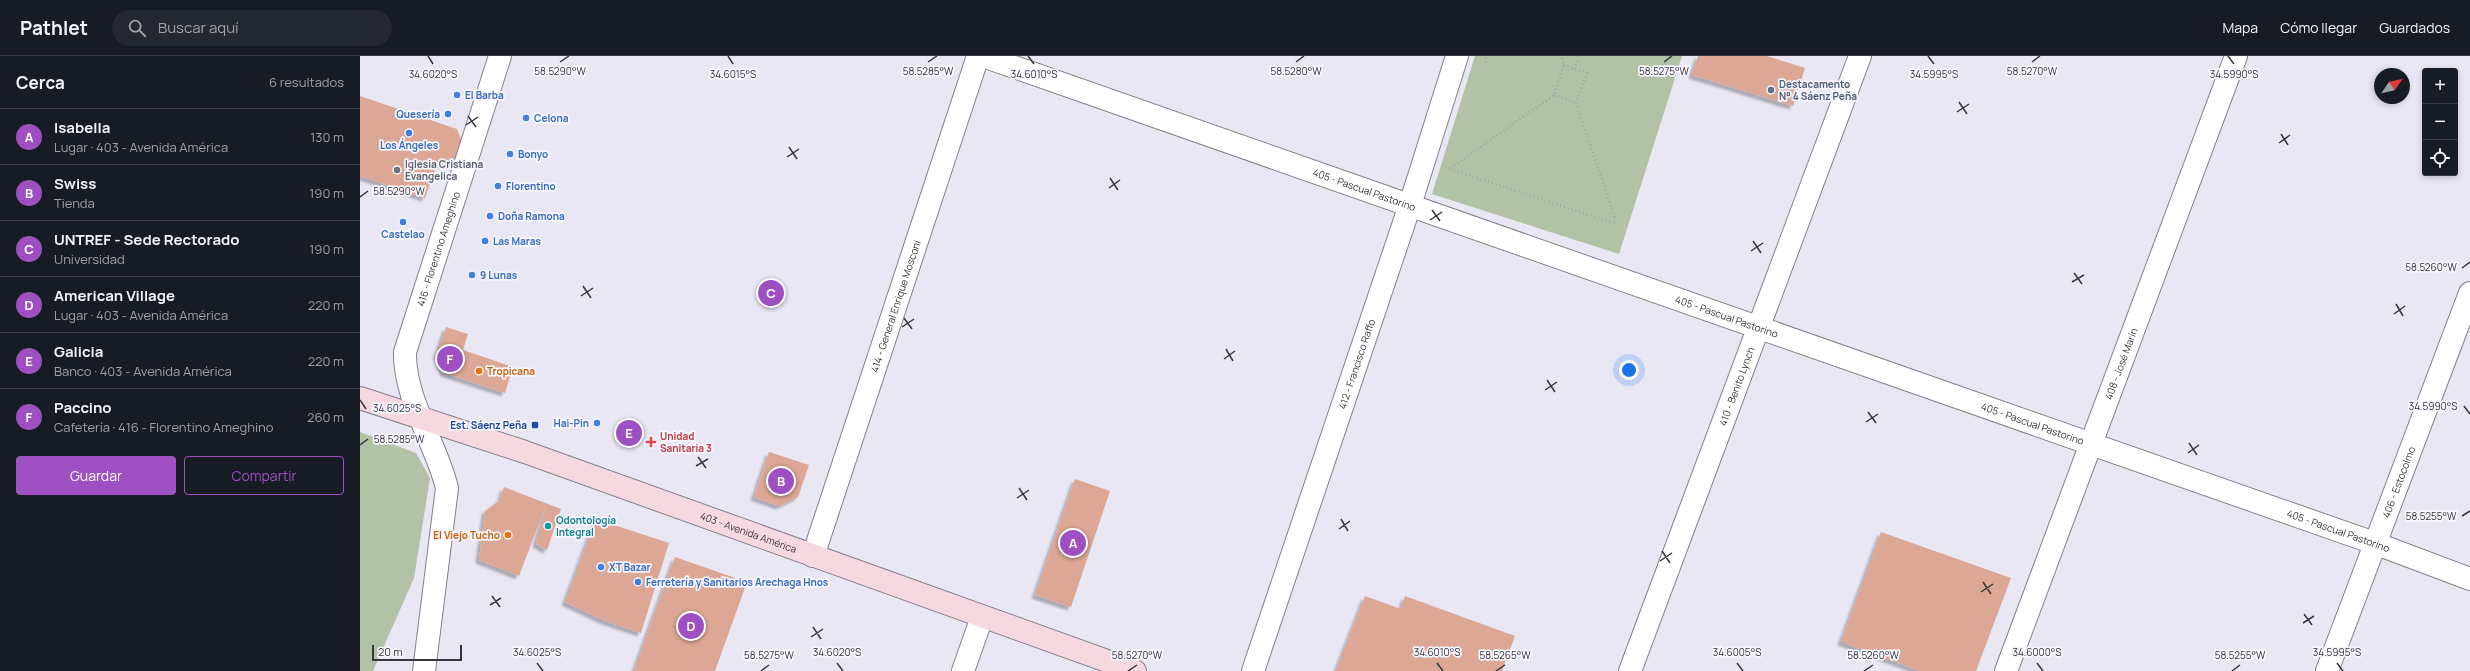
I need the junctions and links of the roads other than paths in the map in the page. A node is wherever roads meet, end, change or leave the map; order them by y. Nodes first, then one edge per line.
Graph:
1 (500, 56) edge
2 (978, 56) edge
3 (983, 56) edge
4 (1457, 56) edge
5 (1860, 56) edge
6 (2236, 56) edge
7 (1410, 205) junction
8 (2470, 293) edge
9 (1760, 328) junction
10 (360, 398) edge
11 (421, 418) junction
12 (2090, 443) junction
13 (2377, 544) junction
14 (813, 556) junction
15 (2470, 579) edge
16 (982, 617) junction
17 (424, 671) edge
18 (963, 671) edge
19 (1135, 671) edge
20 (1254, 671) edge
21 (1630, 671) edge
22 (2006, 671) edge
23 (2327, 671) edge

1 - 11 street, 416 - Florentino Ameghino
2 - 14 street, 414 - General Enrique Mosconi
3 - 7 street, 405 - Pascual Pastorino
4 - 7 street, 412 - Francisco Raffo
5 - 9 street, 410 - Benito Lynch
6 - 12 street, 408 - José Marín
7 - 9 street, 405 - Pascual Pastorino
7 - 20 street, 412 - Francisco Raffo
8 - 13 street, 406 - Estocolmo
9 - 12 street, 405 - Pascual Pastorino
9 - 21 street, 410 - Benito Lynch
10 - 11 main road, 403 - Avenida América
11 - 14 main road, 403 - Avenida América
11 - 17 street, 416 - Florentino Ameghino
12 - 13 street, 405 - Pascual Pastorino
12 - 22 street, 408 - José Marín
13 - 15 street, 405 - Pascual Pastorino
13 - 23 street, 406 - Estocolmo
14 - 16 main road, 403 - Avenida América
16 - 18 street
16 - 19 main road, 403 - Avenida América

